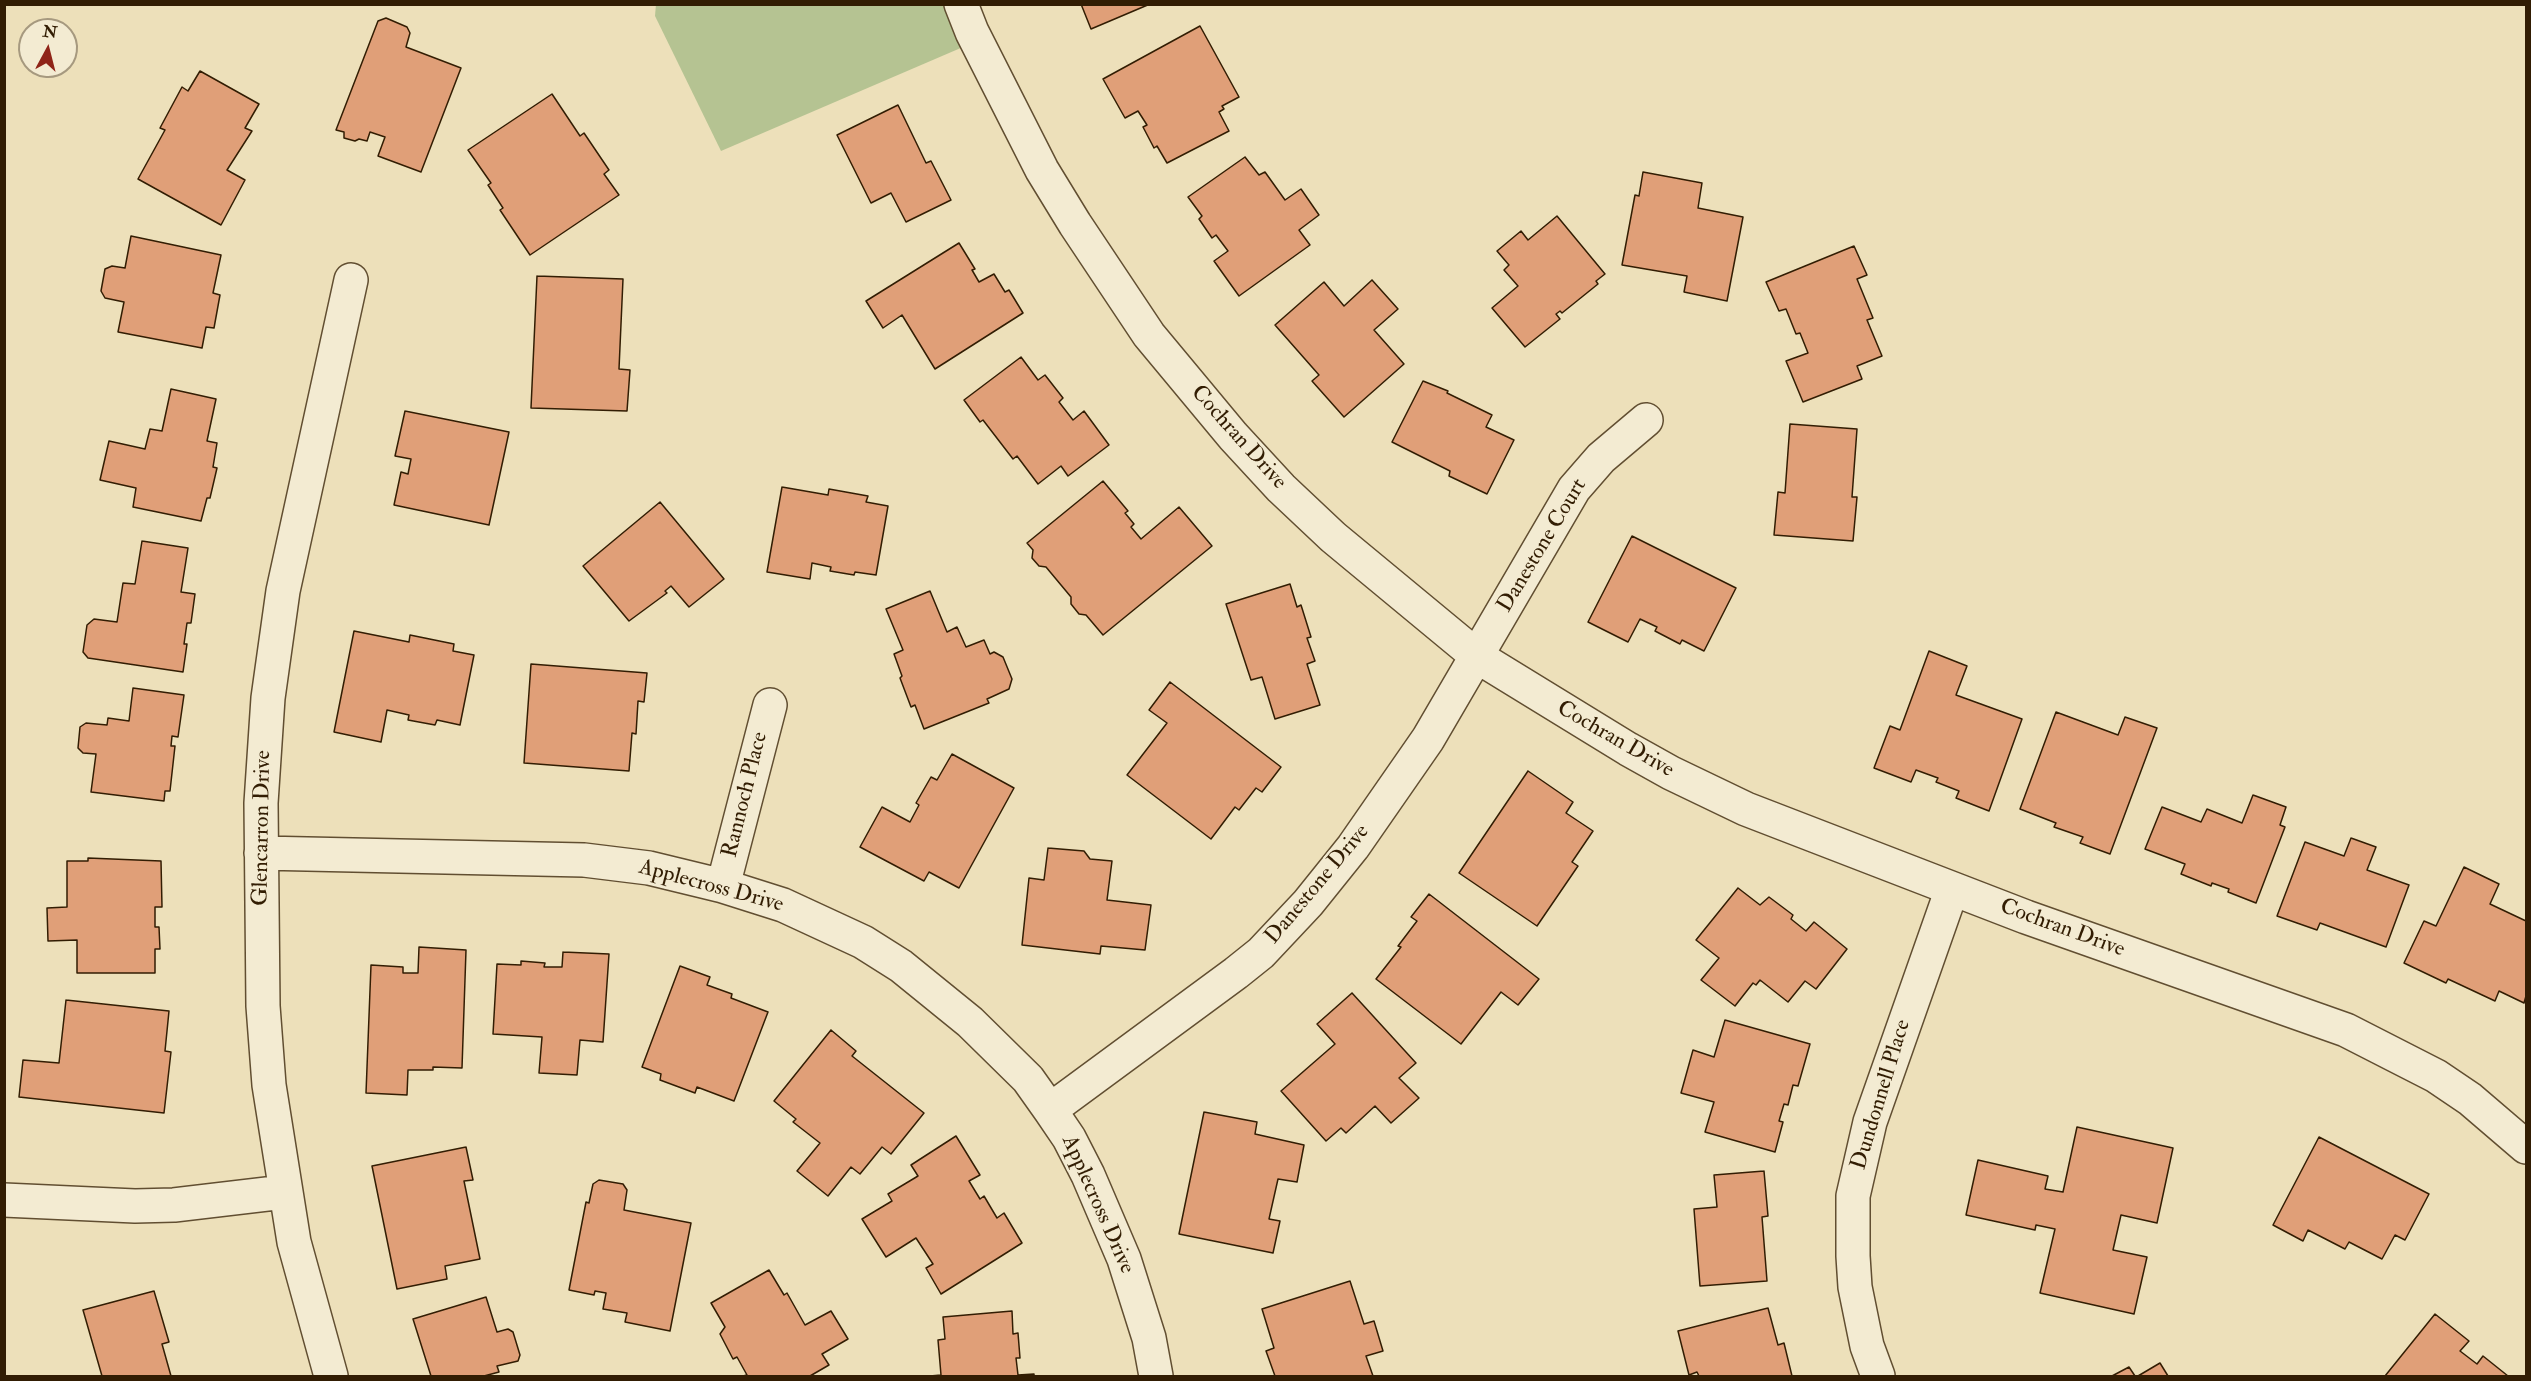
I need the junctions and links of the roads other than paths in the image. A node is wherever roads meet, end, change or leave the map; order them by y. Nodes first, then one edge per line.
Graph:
1 (961, 4) edge
2 (351, 280) dead end
3 (1646, 420) dead end
4 (1478, 657) junction
5 (770, 705) dead end
6 (261, 853) junction
7 (723, 886) junction
8 (1952, 889) junction
9 (1050, 1110) junction
10 (2526, 1147) edge
11 (284, 1192) junction
12 (4, 1200) edge
13 (331, 1377) edge
14 (1156, 1377) edge
15 (1878, 1377) edge

1 - 4 street, Cochran Drive
2 - 6 street, Glencarron Drive
3 - 4 street, Danestone Court
4 - 8 street, Cochran Drive
4 - 9 street, Danestone Drive
5 - 7 street, Rannoch Place
6 - 7 street, Applecross Drive
6 - 11 street, Glencarron Drive
7 - 9 street, Applecross Drive
8 - 10 street, Cochran Drive
8 - 15 street, Dundonnell Place
9 - 14 street, Applecross Drive
11 - 12 street
11 - 13 street, Glencarron Drive

